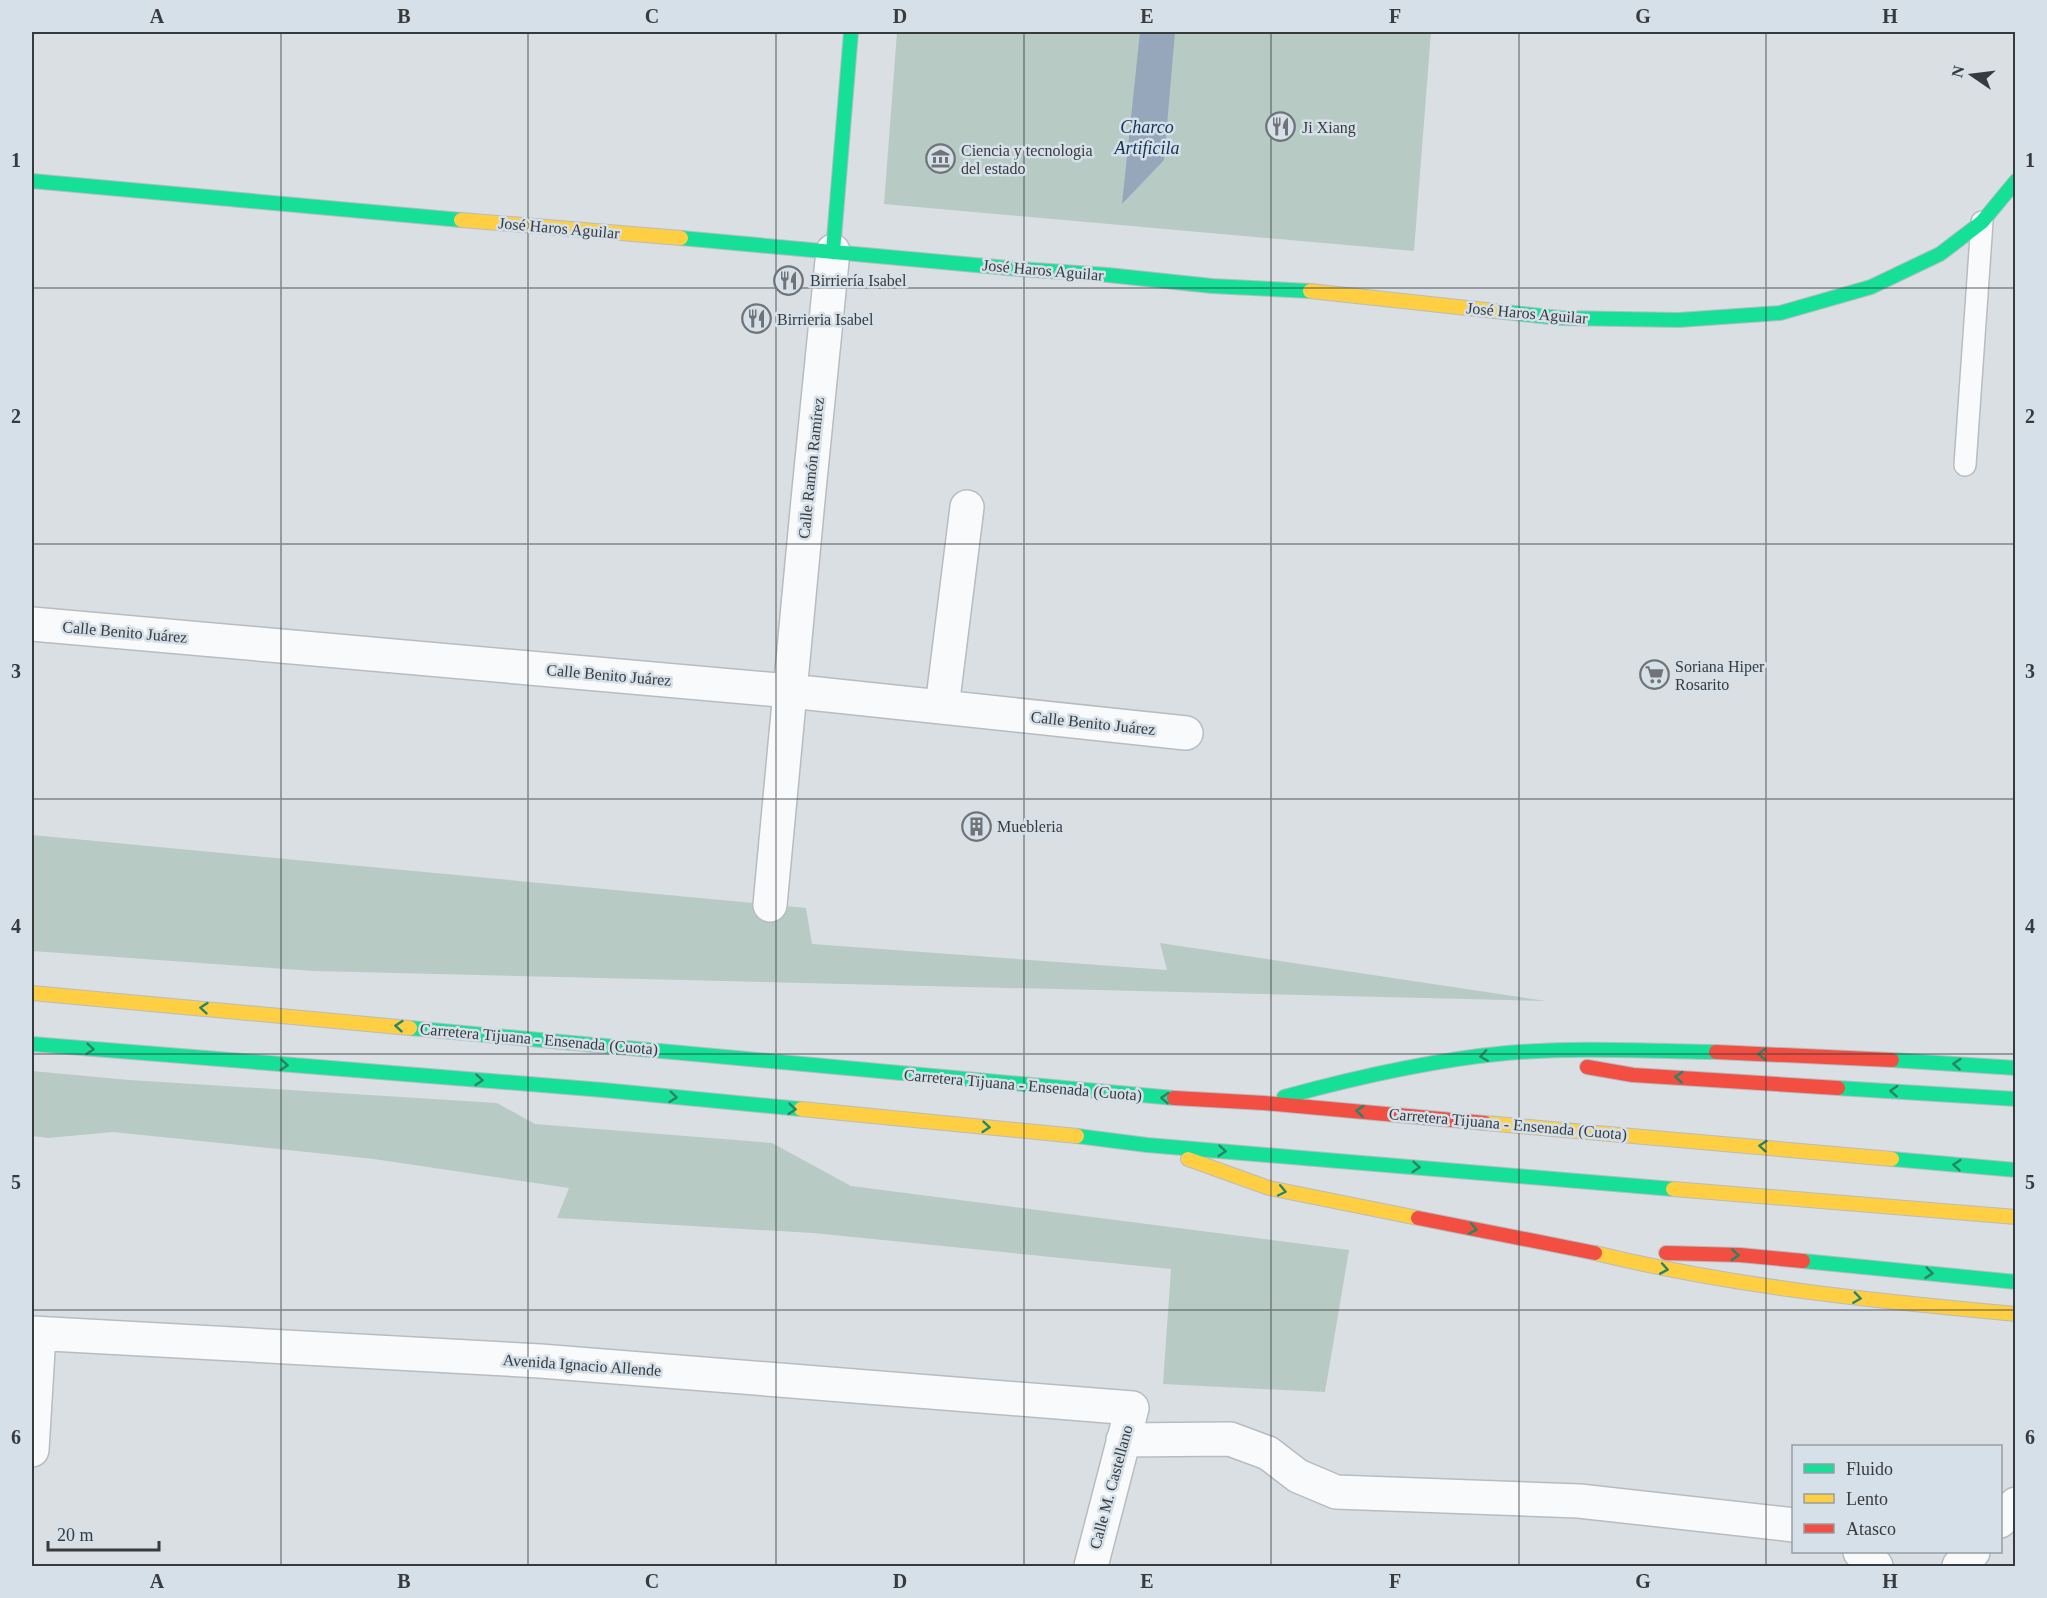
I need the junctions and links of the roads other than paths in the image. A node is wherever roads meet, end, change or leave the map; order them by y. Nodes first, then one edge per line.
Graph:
1 (851, 32) edge
2 (32, 181) edge
3 (2016, 181) edge
4 (1982, 222) junction
5 (833, 251) junction
6 (1965, 465) dead end
7 (967, 507) dead end
8 (32, 624) edge
9 (790, 691) junction
10 (942, 707) junction
11 (1186, 733) dead end
12 (770, 905) dead end
13 (32, 993) edge
14 (32, 1044) edge
15 (1508, 1053) junction
16 (2016, 1068) edge
17 (2016, 1099) edge
18 (1264, 1103) junction
19 (1147, 1145) junction
20 (2016, 1170) edge
21 (2016, 1217) edge
22 (1592, 1252) junction
23 (2016, 1282) edge
24 (2016, 1314) edge
25 (35, 1334) edge
26 (1132, 1408) joint
27 (1123, 1440) junction
28 (32, 1450) edge
29 (2016, 1504) edge
30 (2002, 1520) edge
31 (1792, 1525) edge
32 (1862, 1553) edge
33 (1971, 1553) edge
34 (1091, 1566) edge
35 (1876, 1566) edge
36 (1959, 1566) edge

1 - 5 main road, Calle Ramón Ramírez
2 - 5 main road, José Haros Aguilar
3 - 4 main road, José Haros Aguilar
4 - 5 main road, José Haros Aguilar
4 - 6 lane
5 - 9 street, Calle Ramón Ramírez
7 - 10 street
8 - 9 street, Calle Benito Juárez
9 - 10 street, Calle Benito Juárez
9 - 12 street, Calle Ramón Ramírez
10 - 11 street, Calle Benito Juárez
18 -> 13 main road, Carretera Tijuana - Ensenada (Cuota)
14 -> 19 main road
16 -> 15 main road
17 -> 15 main road
15 -> 18 main road
20 -> 18 main road, Carretera Tijuana - Ensenada (Cuota)
19 -> 21 main road
19 -> 22 main road
22 -> 23 main road
22 -> 24 main road
25 - 26 street, Avenida Ignacio Allende
25 - 28 street
26 - 27 street, Calle M. Castellano
27 - 31 street
27 - 34 street, Calle M. Castellano
29 - 30 street
32 - 35 street
33 - 36 street

